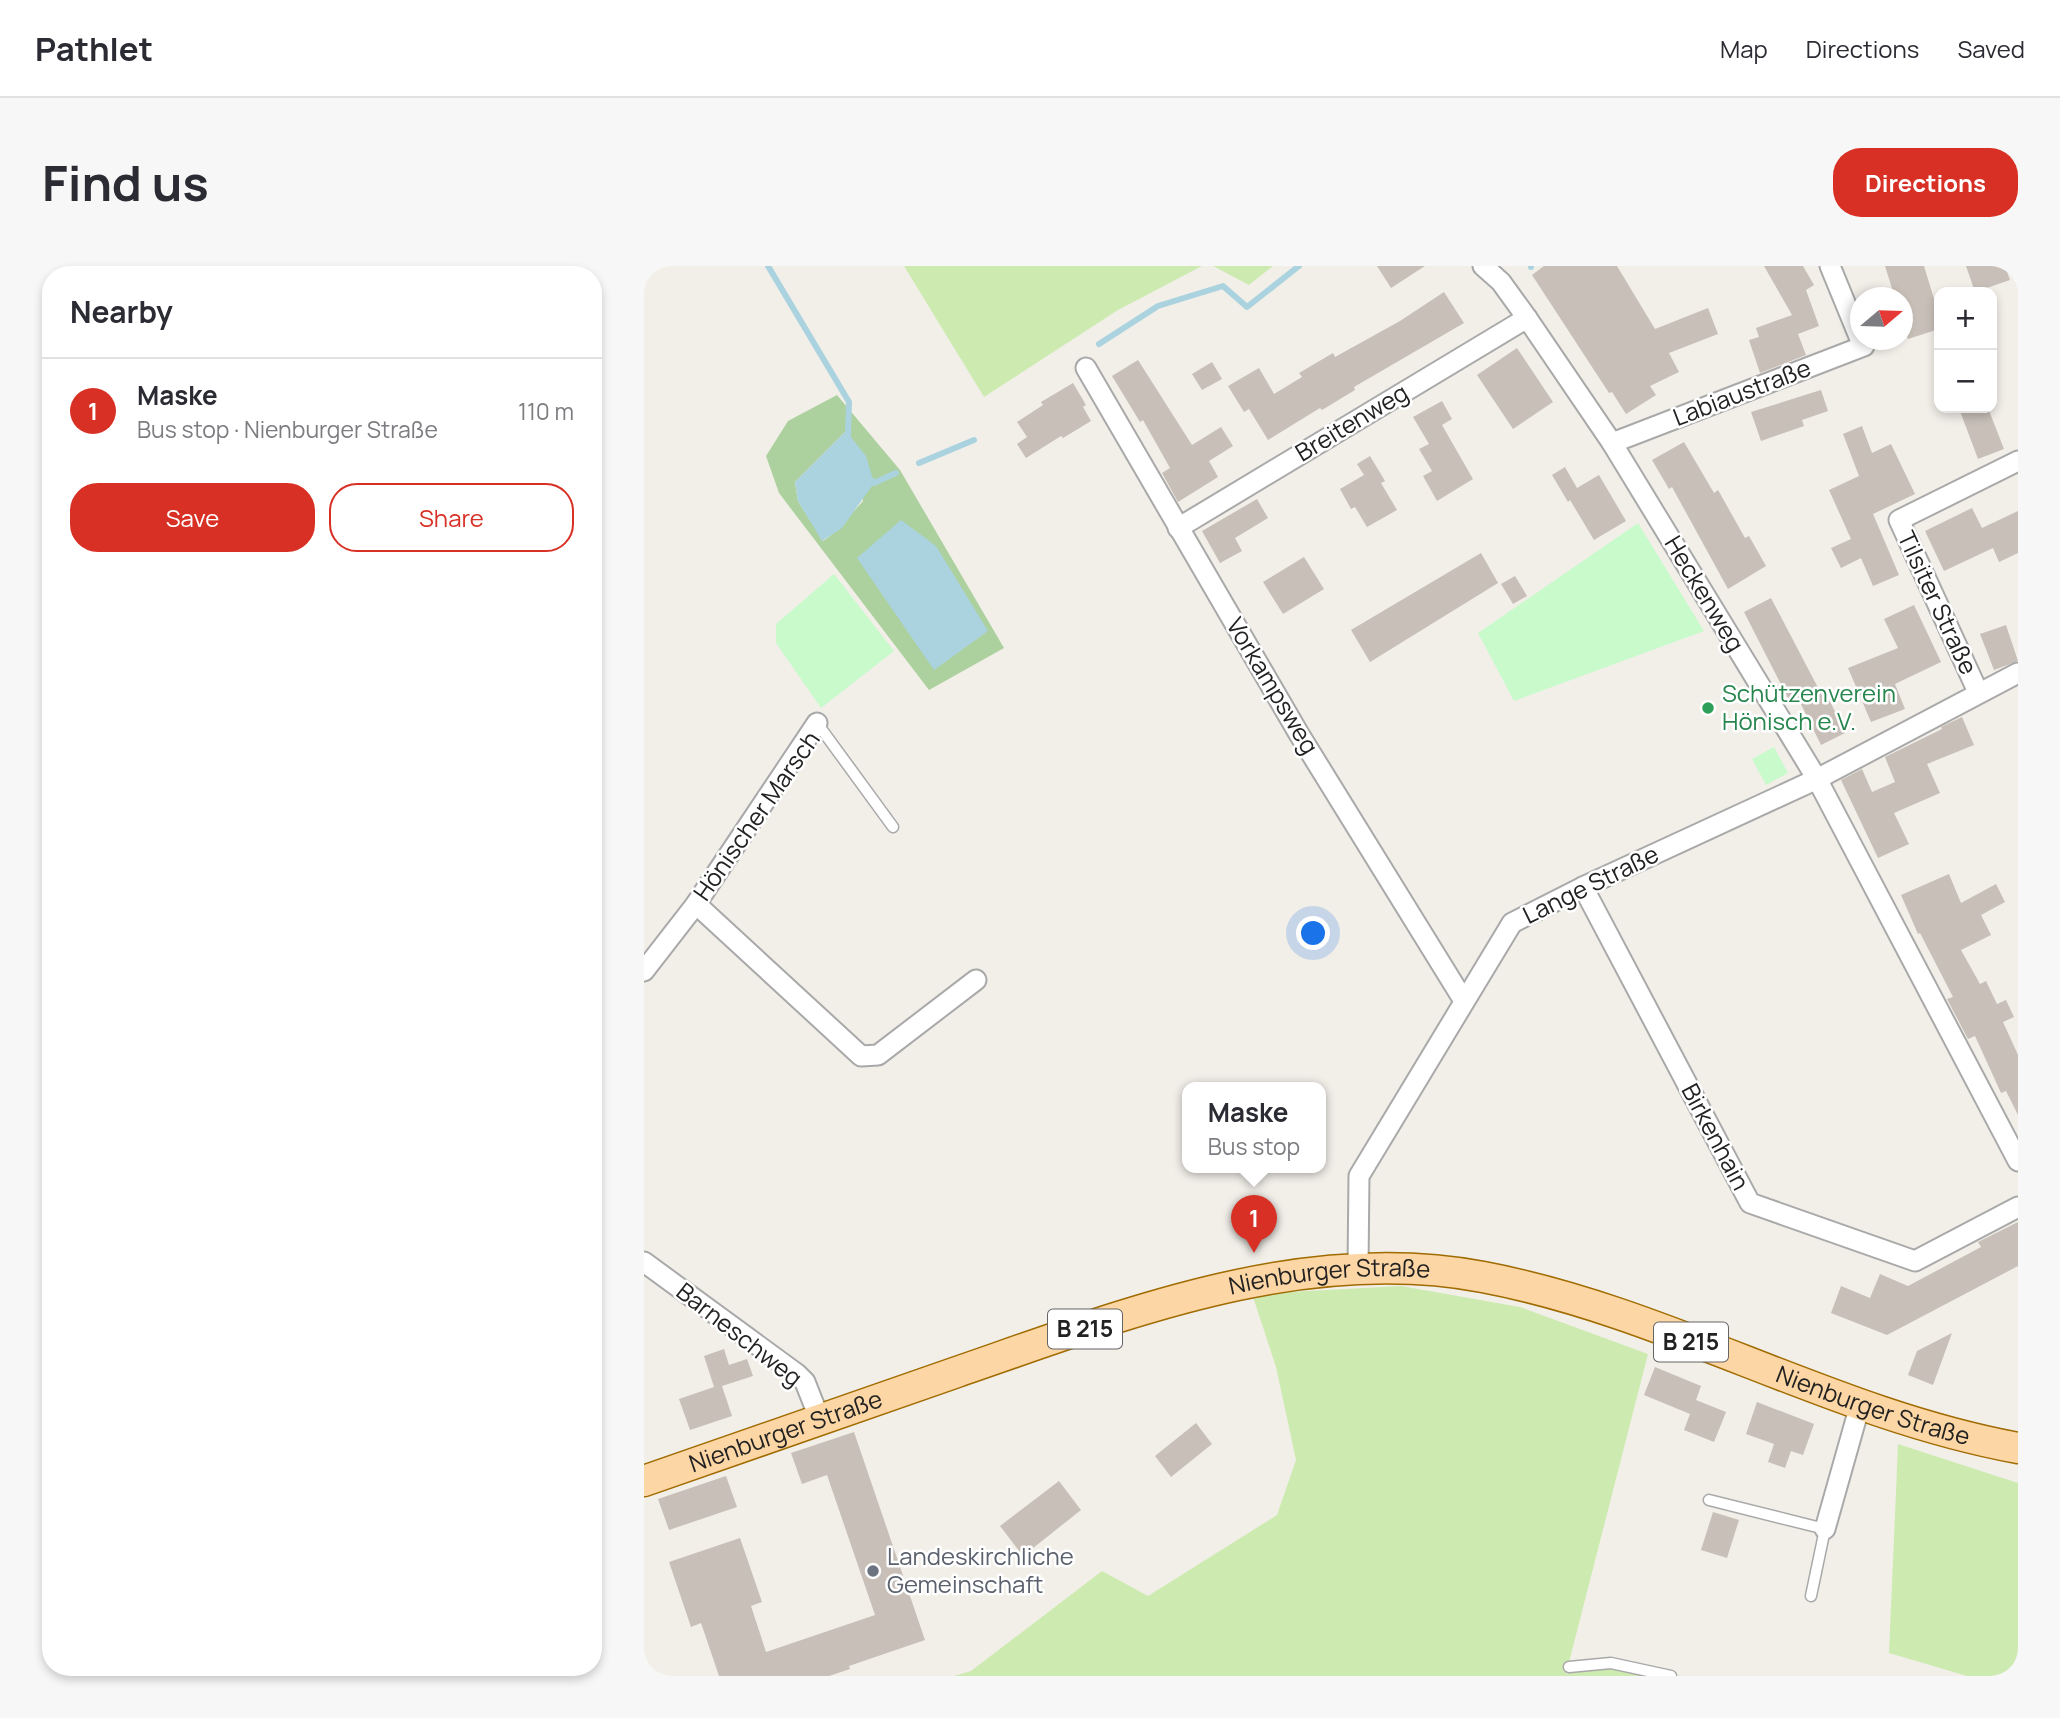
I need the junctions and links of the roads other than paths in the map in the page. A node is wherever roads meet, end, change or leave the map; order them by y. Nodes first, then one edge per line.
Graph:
1 (1483, 266) edge
2 (1830, 266) edge
3 (1850, 313) edge
4 (1527, 317) junction
5 (1854, 350) edge
6 (1086, 368) dead end
7 (1612, 443) junction
8 (2018, 461) edge
9 (1178, 528) junction
10 (2018, 673) edge
11 (1978, 692) junction
12 (817, 723) joint
13 (1817, 779) junction
14 (893, 827) dead end
15 (1583, 887) junction
16 (696, 904) junction
17 (644, 971) edge
18 (976, 980) dead end
19 (1464, 1001) junction
20 (2018, 1161) edge
21 (2018, 1207) edge
22 (644, 1262) edge
23 (1357, 1268) junction
24 (1860, 1405) junction
25 (820, 1420) junction
26 (2018, 1448) edge
27 (644, 1481) edge
28 (1709, 1500) dead end
29 (1825, 1529) junction
30 (1811, 1596) dead end
31 (1569, 1667) dead end
32 (1671, 1676) edge

1 - 4 street, Heckenweg
2 - 3 street, Labiaustraße
4 - 7 street, Heckenweg
4 - 9 street, Breitenweg
5 - 7 street, Labiaustraße
6 - 9 street, Vorkampsweg
7 - 13 street, Heckenweg
8 - 11 street, Tilsiter Straße
9 - 19 street, Vorkampsweg
10 - 11 street, Lange Straße
11 - 13 street, Lange Straße
12 - 14 lane, Hönischer Marsch
12 - 16 street, Hönischer Marsch
13 - 15 street, Lange Straße
13 - 20 street, Heckenweg
15 - 19 street, Lange Straße
15 - 21 street, Birkenhain
16 - 17 street, Hönischer Marsch
16 - 18 street
19 - 23 street, Lange Straße
22 - 25 street, Barneschweg
23 - 24 main road, Nienburger Straße / B 215
23 - 25 main road, Nienburger Straße / B 215
24 - 26 main road, Nienburger Straße / B 215
24 - 29 street
25 - 27 main road, Nienburger Straße / B 215
28 - 29 lane
29 - 30 lane
31 - 32 lane

